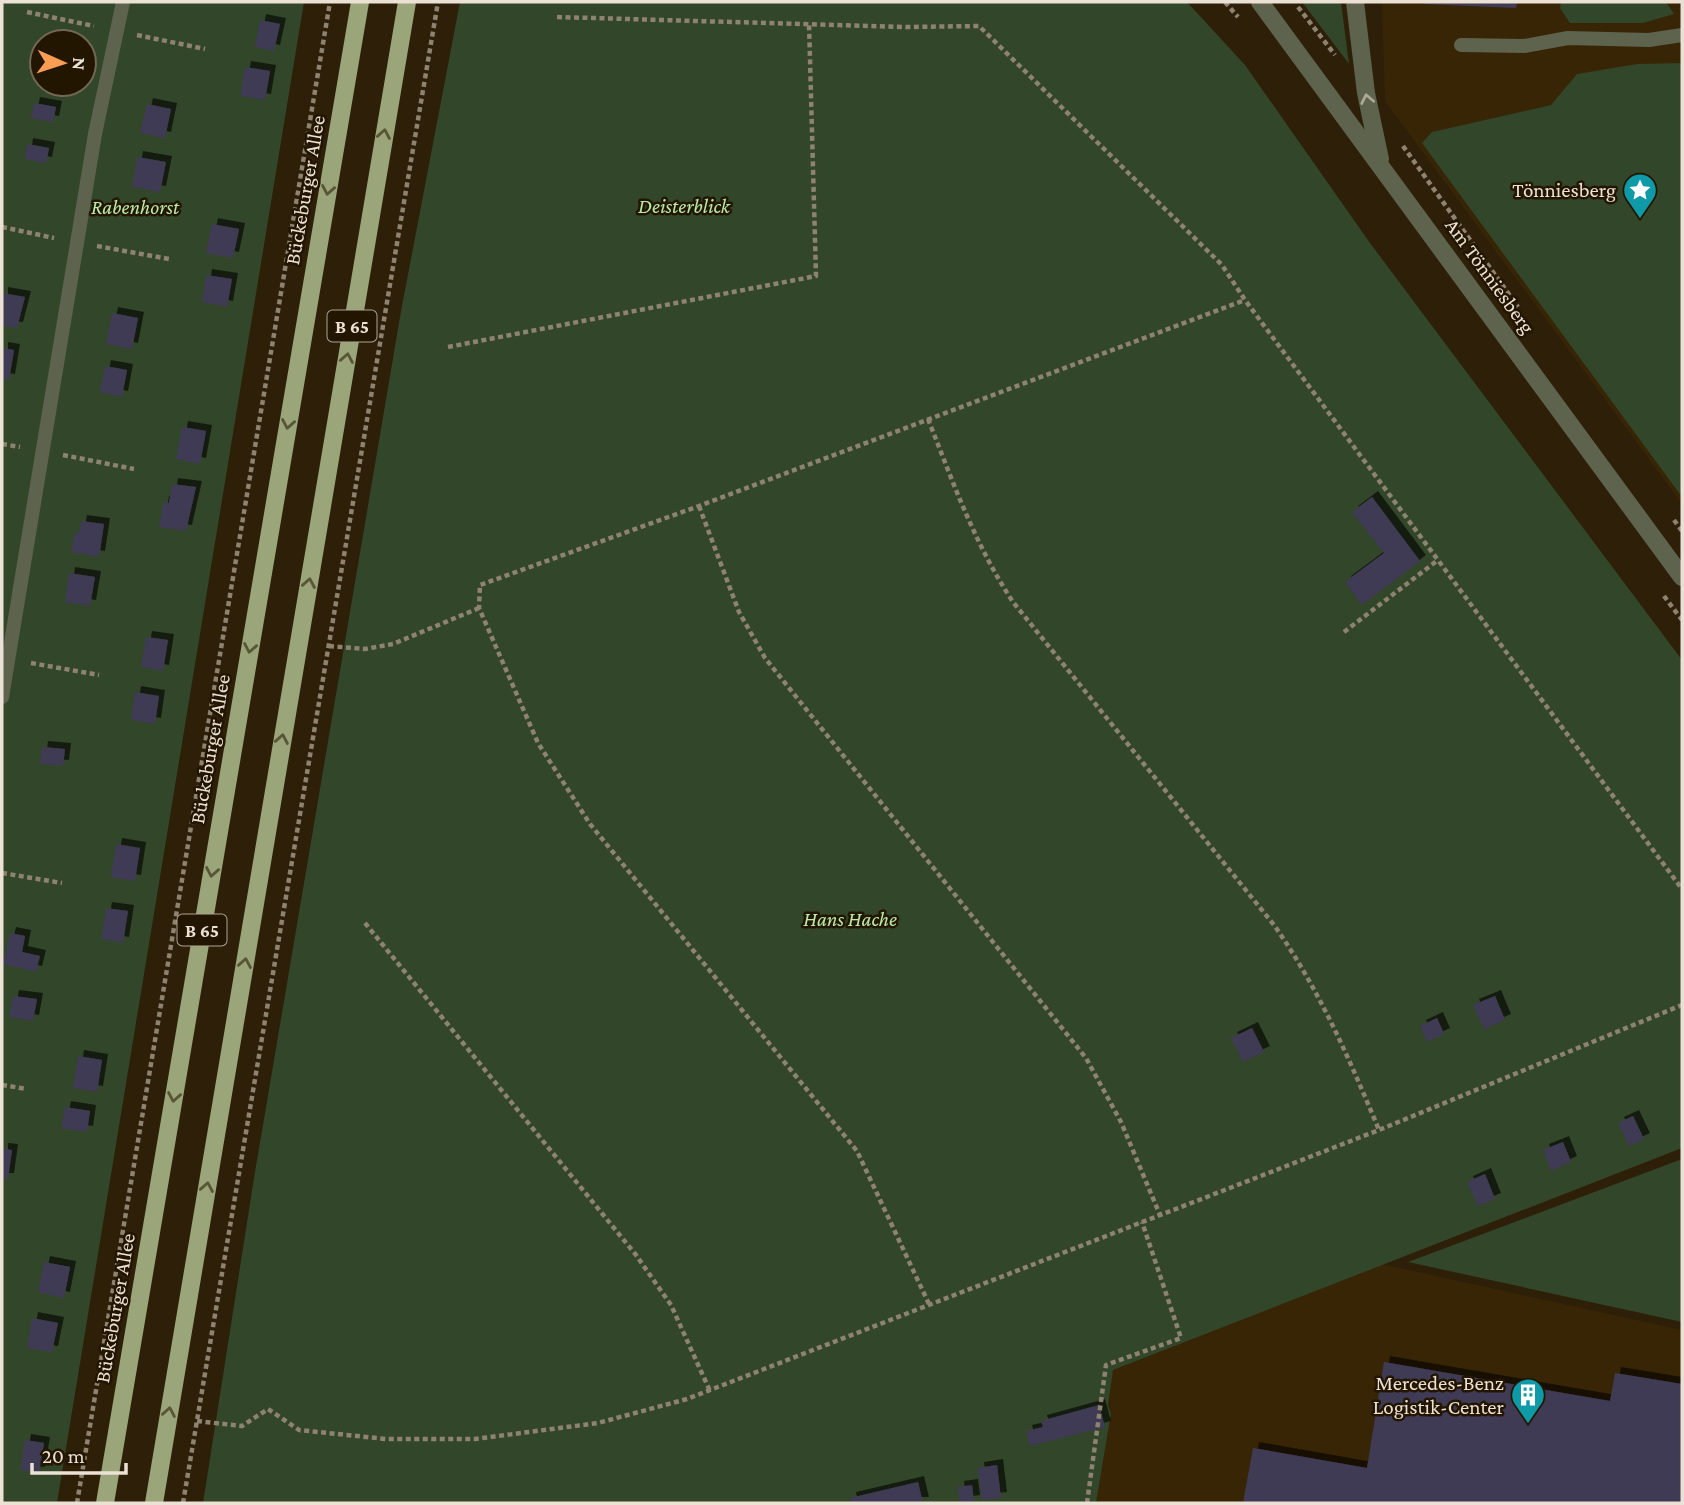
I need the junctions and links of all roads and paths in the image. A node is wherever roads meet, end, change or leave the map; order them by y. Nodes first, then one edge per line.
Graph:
1 (123, 2) edge
2 (330, 2) edge
3 (360, 2) edge
4 (407, 2) edge
5 (438, 2) edge
6 (1260, 2) edge
7 (1293, 2) edge
8 (1355, 2) edge
9 (557, 17) dead end
10 (809, 23) junction
11 (1682, 35) edge
12 (1461, 45) dead end
13 (1366, 93) junction
14 (1397, 137) dead end
15 (1381, 166) junction
16 (1245, 300) junction
17 (1520, 310) dead end
18 (448, 347) dead end
19 (928, 419) junction
20 (2, 444) edge
21 (44, 451) junction
22 (134, 469) dead end
23 (699, 506) junction
24 (1667, 510) dead end
25 (1682, 531) edge
26 (1438, 560) junction
27 (1682, 577) edge
28 (480, 608) junction
29 (1343, 632) dead end
30 (330, 646) junction
31 (8, 660) junction
32 (99, 675) dead end
33 (2, 697) edge
34 (2, 873) edge
35 (62, 883) dead end
36 (1682, 889) edge
37 (365, 923) dead end
38 (1682, 1005) edge
39 (2, 1085) edge
40 (27, 1089) dead end
41 (1379, 1130) junction
42 (1160, 1215) junction
43 (1142, 1222) junction
44 (929, 1304) junction
45 (710, 1391) junction
46 (197, 1421) junction
47 (77, 1503) edge
48 (105, 1503) edge
49 (154, 1503) edge
50 (183, 1503) edge
51 (1087, 1503) edge

1 - 21 lane
2 - 47 path
3 -> 48 main road, Bückeburger Allee / B 65
49 -> 4 main road, B 65
5 - 30 path
6 - 15 street, Am Tönniesberg
7 - 13 path
8 - 13 street
9 - 10 path
10 - 16 path
10 - 18 path
11 - 12 lane
15 -> 13 street
14 - 17 path
15 - 27 street, Am Tönniesberg
16 - 19 path
16 - 26 path
19 - 23 path
19 - 41 path
20 - 21 path
21 - 22 path
21 - 31 lane
23 - 28 path
23 - 42 path
24 - 25 path
26 - 29 path
26 - 36 path
28 - 30 path
28 - 44 path
30 - 46 path
31 - 32 path
31 - 33 lane
34 - 35 path
37 - 45 path
38 - 41 path
39 - 40 path
41 - 42 path
42 - 43 path
43 - 44 path
43 - 51 path
44 - 45 path
45 - 46 path
46 - 50 path

